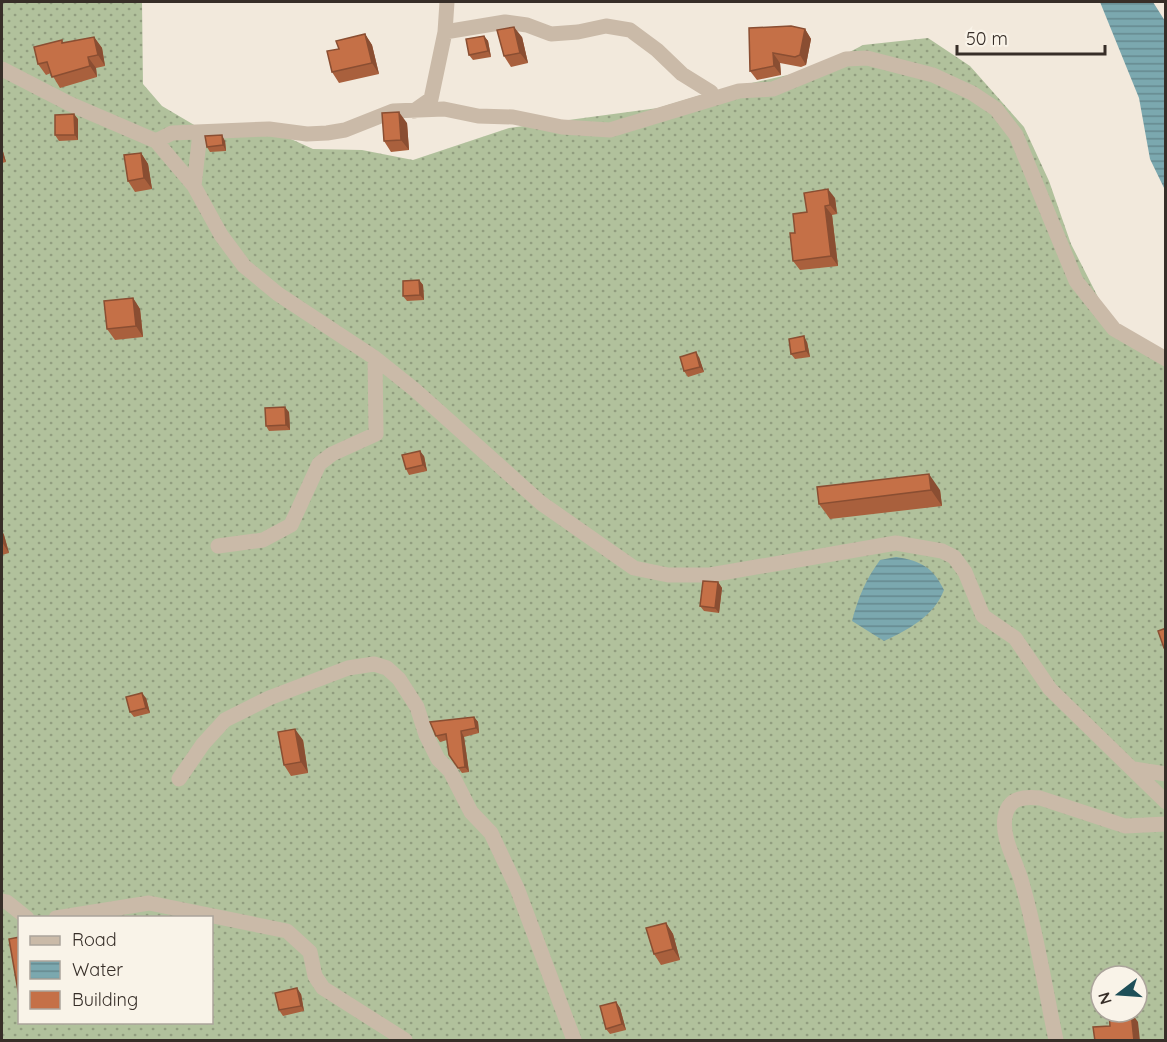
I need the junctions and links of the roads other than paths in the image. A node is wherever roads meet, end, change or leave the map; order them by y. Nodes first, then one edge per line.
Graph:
1 (447, 2) edge
2 (446, 32) junction
3 (2, 69) edge
4 (711, 92) dead end
5 (414, 111) junction
6 (200, 133) junction
7 (156, 141) junction
8 (195, 186) junction
9 (375, 358) junction
10 (1166, 359) edge
11 (218, 546) dead end
12 (1134, 769) junction
13 (1166, 774) edge
14 (179, 779) dead end
15 (1166, 802) edge
16 (1166, 824) edge
17 (2, 901) edge
18 (25, 916) edge
19 (68, 916) edge
20 (405, 1041) edge
21 (574, 1041) edge
22 (1056, 1041) edge

1 - 2 street
2 - 4 street
2 - 5 street
3 - 7 street
5 - 6 street
5 - 10 street
6 - 7 street
6 - 8 street
7 - 8 street
8 - 9 street
9 - 11 street
9 - 12 street
12 - 13 street
12 - 15 street
14 - 21 street
16 - 22 street
17 - 18 street
19 - 20 street

